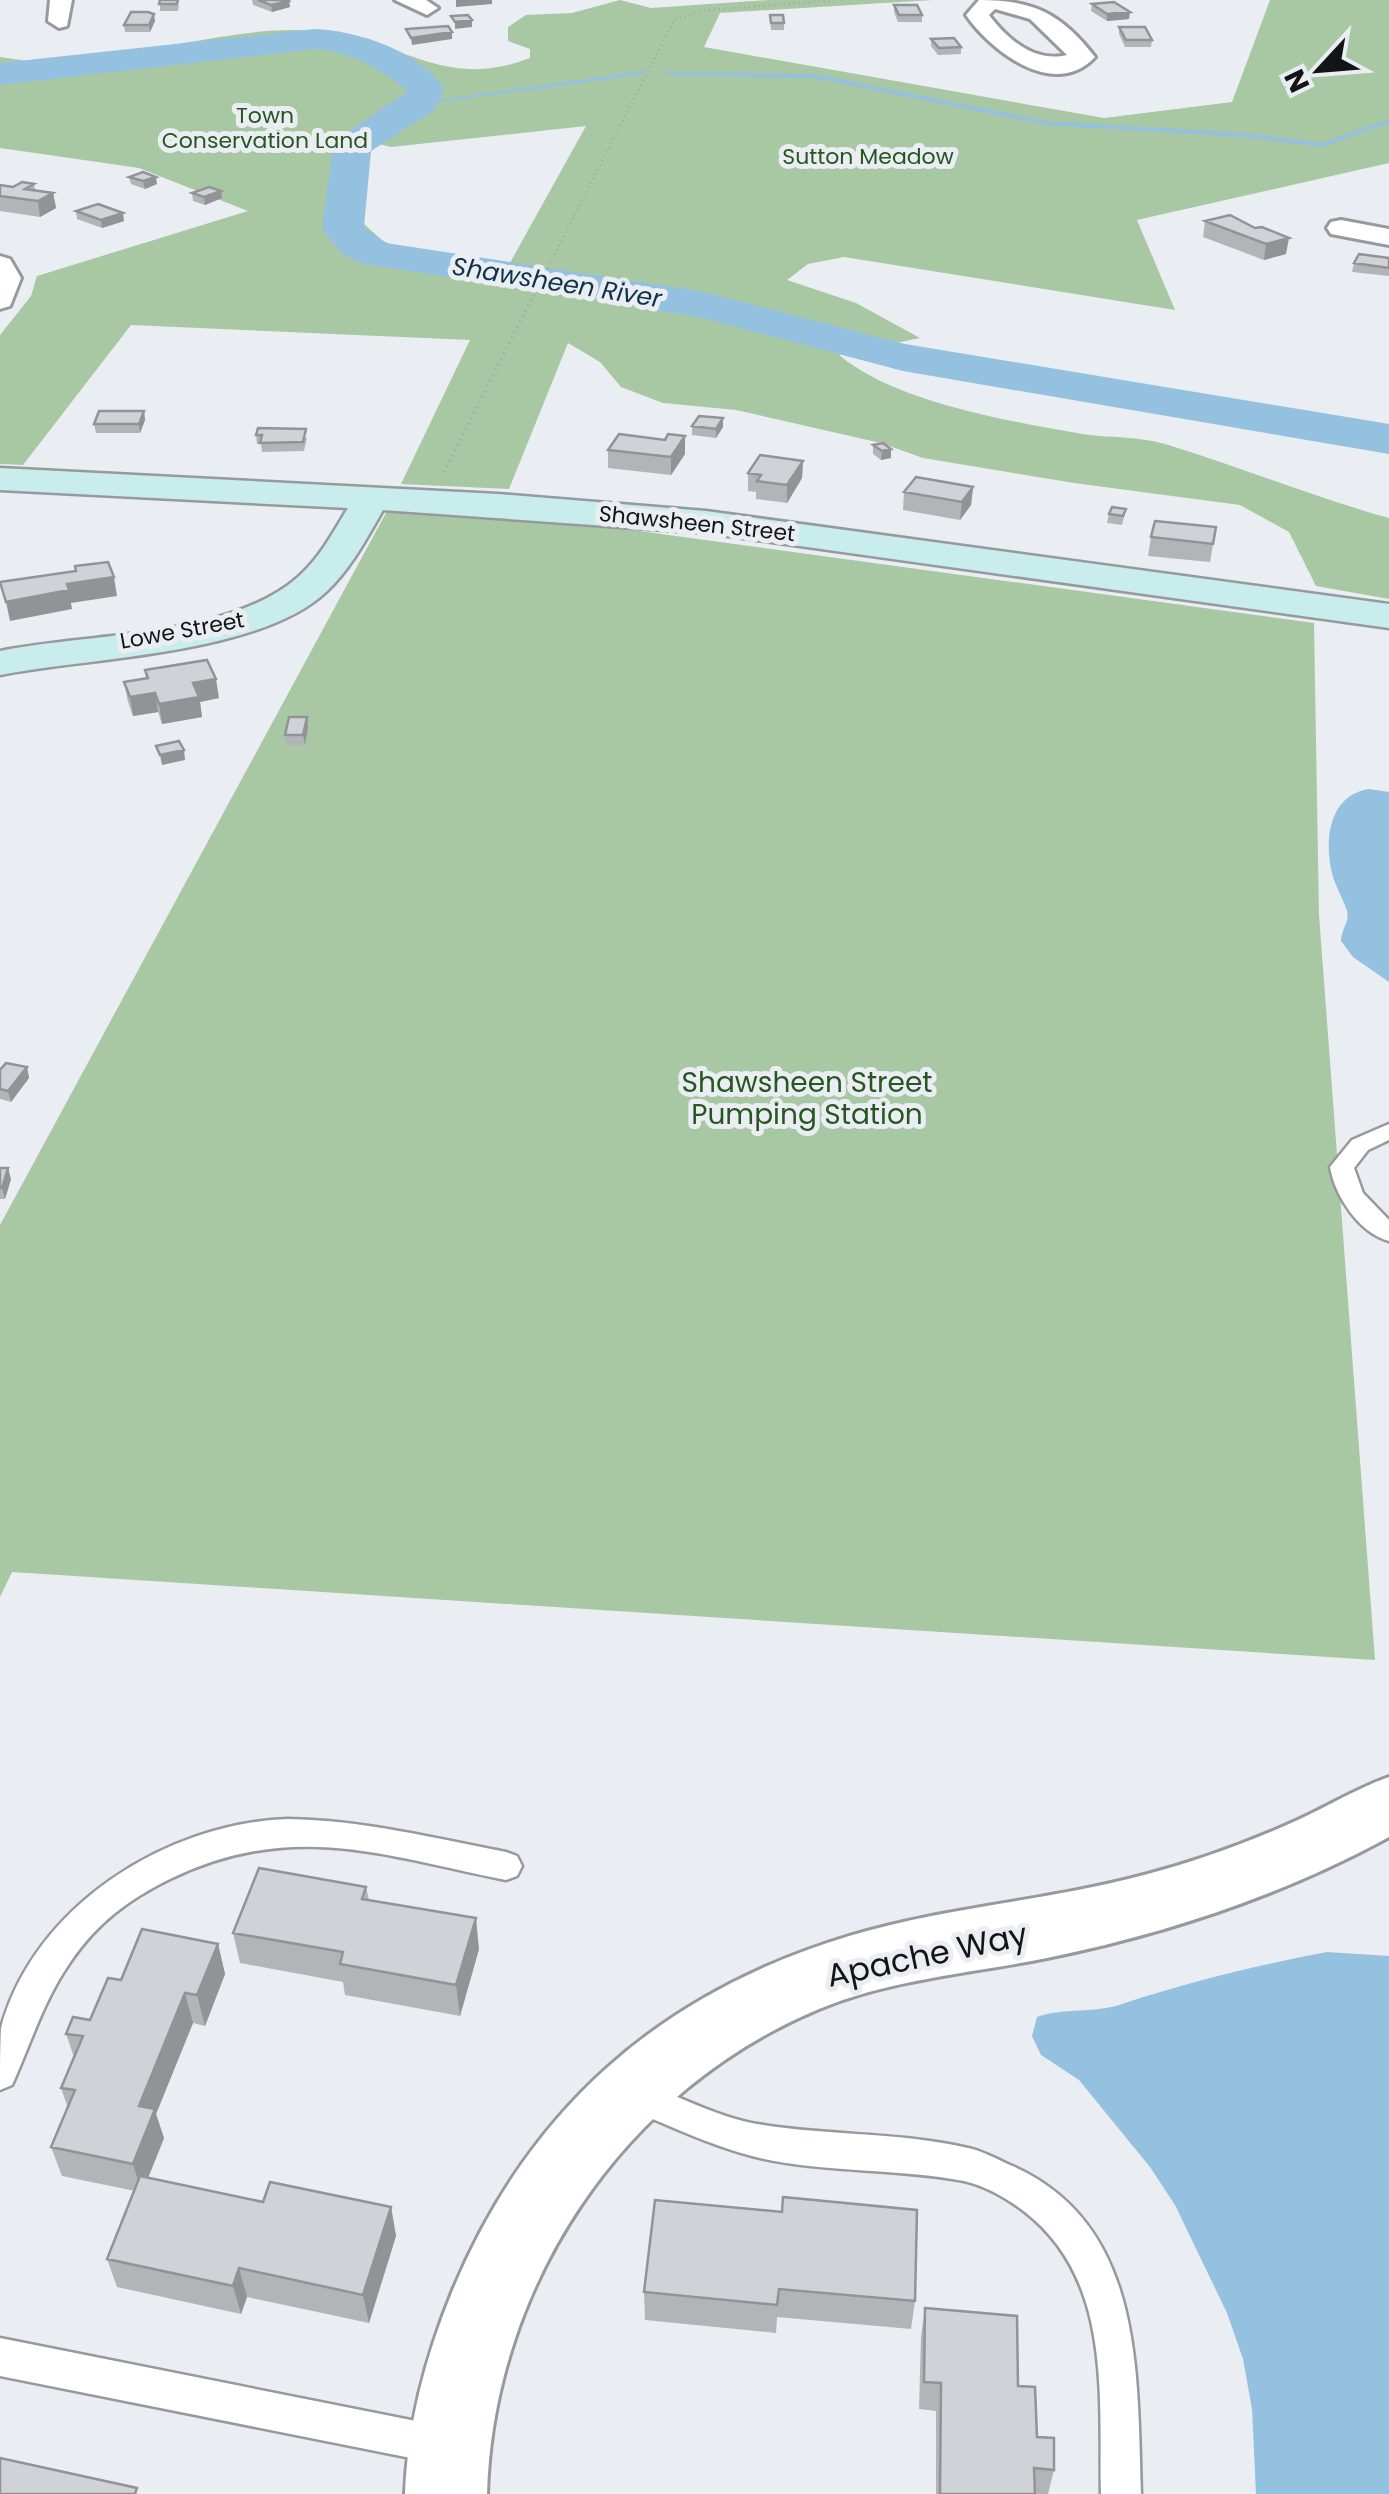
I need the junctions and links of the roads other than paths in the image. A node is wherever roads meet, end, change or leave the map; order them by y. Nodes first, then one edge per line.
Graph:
1 (1342, 228) dead end
2 (1389, 237) edge
3 (0, 265) edge
4 (0, 300) edge
5 (0, 480) edge
6 (372, 499) junction
7 (1389, 616) edge
8 (0, 663) edge
9 (1389, 1131) edge
10 (1389, 1233) edge
11 (1389, 1806) edge
12 (506, 1866) dead end
13 (0, 2074) edge
14 (629, 2094) junction
15 (0, 2358) edge
16 (446, 2470) edge
17 (1122, 2494) edge

1 - 2 street
3 - 4 street
5 - 6 main road, Shawsheen Street
6 - 7 main road, Shawsheen Street
6 - 8 main road, Lowe Street
9 - 10 lane
11 - 14 street, Apache Way
12 - 13 lane
14 - 16 street, Apache Way
14 - 17 lane
15 - 16 lane

